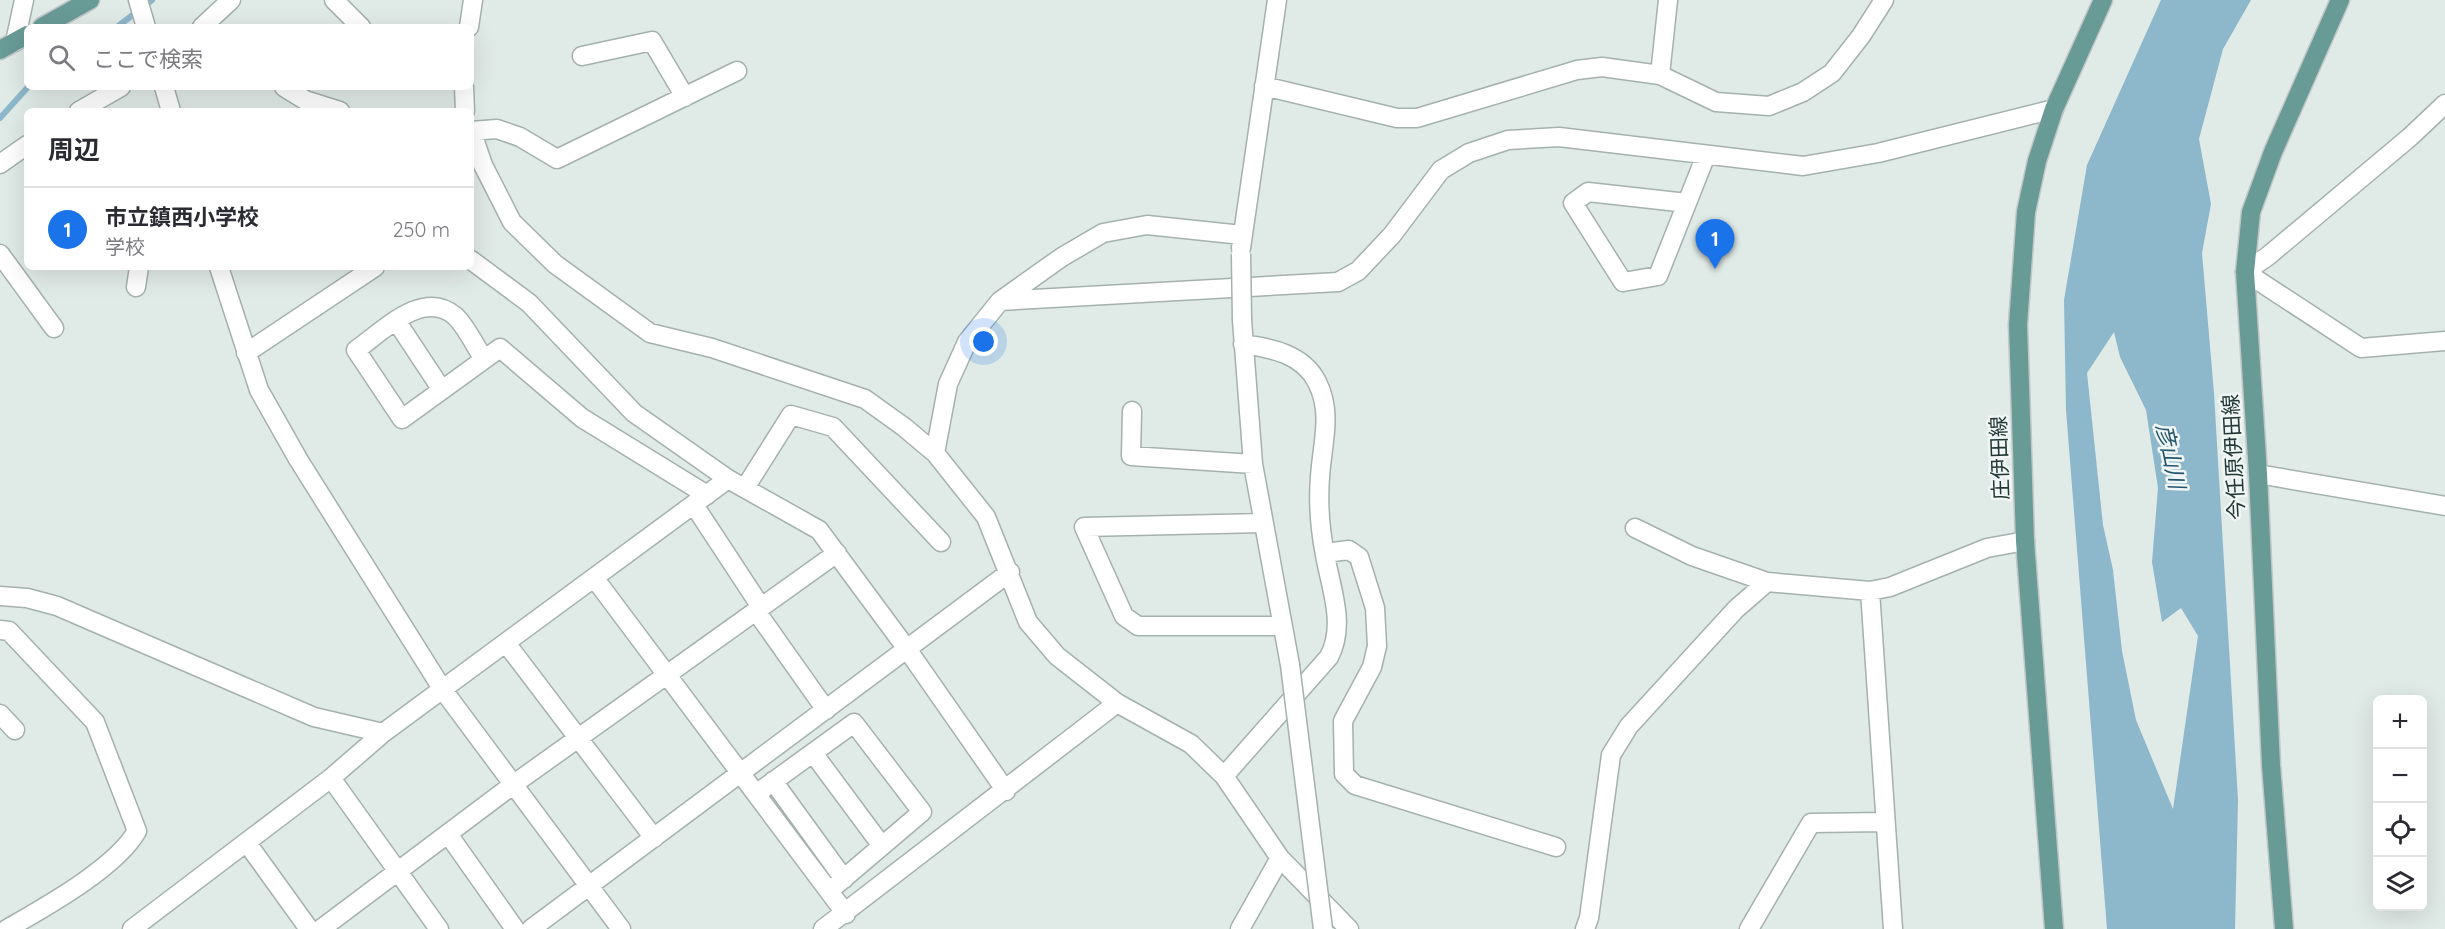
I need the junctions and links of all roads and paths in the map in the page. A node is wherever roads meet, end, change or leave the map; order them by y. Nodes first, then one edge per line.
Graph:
1 (24, 0) edge
2 (90, 0) edge
3 (138, 0) edge
4 (231, 0) edge
5 (334, 0) edge
6 (473, 0) edge
7 (1277, 0) edge
8 (1668, 0) edge
9 (1884, 0) edge
10 (2103, 0) edge
11 (2340, 0) edge
12 (47, 24) edge
13 (145, 24) edge
14 (211, 24) edge
15 (358, 24) edge
16 (469, 24) edge
17 (14, 43) edge
18 (582, 56) dead end
19 (737, 71) dead end
20 (1660, 75) junction
21 (1264, 86) junction
22 (116, 90) edge
23 (165, 90) edge
24 (289, 90) edge
25 (464, 90) edge
26 (685, 97) junction
27 (2445, 104) edge
28 (84, 108) edge
29 (170, 108) edge
30 (330, 108) edge
31 (465, 108) edge
32 (2054, 109) junction
33 (474, 130) edge
34 (474, 139) edge
35 (24, 147) edge
36 (1706, 155) junction
37 (0, 164) edge
38 (1687, 203) junction
39 (1242, 244) junction
40 (0, 254) edge
41 (474, 262) edge
42 (139, 270) edge
43 (220, 270) edge
44 (370, 270) edge
45 (2245, 272) junction
46 (136, 288) dead end
47 (1000, 301) junction
48 (397, 322) junction
49 (54, 328) dead end
50 (2445, 341) edge
51 (1243, 344) junction
52 (246, 352) junction
53 (484, 359) junction
54 (442, 390) junction
55 (1132, 411) dead end
56 (935, 453) junction
57 (1253, 464) junction
58 (2258, 474) junction
59 (728, 479) junction
60 (745, 488) junction
61 (700, 500) junction
62 (2445, 506) edge
63 (1263, 523) junction
64 (1635, 528) dead end
65 (2025, 541) junction
66 (941, 542) dead end
67 (837, 553) junction
68 (1324, 554) junction
69 (1010, 573) junction
70 (595, 579) junction
71 (1767, 582) junction
72 (1870, 591) junction
73 (0, 596) edge
74 (759, 609) junction
75 (1284, 626) junction
76 (0, 630) edge
77 (506, 644) junction
78 (908, 649) junction
79 (667, 675) junction
80 (442, 690) junction
81 (1117, 703) junction
82 (826, 710) junction
83 (0, 714) edge
84 (15, 730) dead end
85 (383, 733) junction
86 (578, 739) junction
87 (813, 753) junction
88 (741, 774) junction
89 (1224, 776) junction
90 (331, 778) junction
91 (773, 781) junction
92 (514, 784) junction
93 (1006, 791) junction
94 (756, 794) junction
95 (1886, 822) junction
96 (448, 834) junction
97 (654, 838) junction
98 (247, 843) junction
99 (882, 846) junction
100 (1556, 847) dead end
101 (1280, 858) junction
102 (399, 871) junction
103 (844, 879) junction
104 (590, 885) junction
105 (829, 891) junction
106 (846, 914) junction
107 (7, 929) edge
108 (132, 929) edge
109 (309, 929) edge
110 (321, 929) edge
111 (439, 929) edge
112 (515, 929) edge
113 (531, 929) edge
114 (621, 929) edge
115 (823, 929) edge
116 (1240, 929) edge
117 (1323, 929) edge
118 (1349, 929) edge
119 (1585, 929) edge
120 (1749, 929) edge
121 (1893, 929) edge
122 (2054, 929) edge
123 (2284, 929) edge

1 - 17 street
2 - 12 main road
3 - 13 street
4 - 14 street
5 - 15 street
6 - 16 street
7 - 21 street
8 - 20 street
9 - 20 street
10 - 32 main road, 庄伊田線
11 - 45 main road, 今任原伊田線
18 - 26 street
19 - 26 street
20 - 21 street
21 - 39 street
22 - 28 street
23 - 29 street
24 - 30 street
25 - 31 street
26 - 33 street
27 - 45 street
32 - 36 street
32 - 65 main road, 庄伊田線
34 - 56 street
35 - 37 street
36 - 38 street
36 - 47 street
38 - 38 street
39 - 47 street
39 - 51 street, bridge
40 - 49 street
41 - 59 street
42 - 46 street
43 - 52 street
44 - 52 street
45 - 50 street
45 - 58 main road, 今任原伊田線
47 - 56 street
48 - 53 street
48 - 54 street
48 - 54 street
51 - 57 street
51 - 68 street
52 - 80 street
53 - 54 street
53 - 61 street
55 - 57 street
56 - 69 street
57 - 63 street
58 - 62 street
58 - 123 main road, 今任原伊田線
59 - 60 street
59 - 61 street
60 - 66 street
60 - 67 street
61 - 70 street
61 - 74 street
63 - 75 street
63 - 75 street
64 - 71 street
65 - 72 street
65 - 122 main road, 庄伊田線
67 - 74 street
67 - 78 street
68 - 89 street
68 - 100 street
69 - 78 street
69 - 81 street
70 - 77 street
70 - 79 street
71 - 72 street
71 - 119 street
72 - 95 street
73 - 85 street
74 - 79 street
74 - 82 street
75 - 117 street, bridge
76 - 107 street
77 - 80 street
77 - 86 street
78 - 82 street
78 - 93 street
79 - 86 street
79 - 88 street
80 - 85 street
80 - 92 street
81 - 89 street
81 - 93 street
82 - 88 street
83 - 84 street
85 - 90 street
86 - 92 street
86 - 97 street
87 - 91 street
87 - 99 street
87 - 99 street
88 - 94 street
88 - 97 street
89 - 101 street
90 - 98 street
90 - 102 street
91 - 94 street
91 - 103 street
92 - 96 street
92 - 104 street
93 - 106 street
94 - 105 street
95 - 120 street
95 - 121 street
96 - 102 street
96 - 112 street
97 - 104 street
98 - 108 street
98 - 109 street
99 - 103 street
101 - 116 street
101 - 118 street
102 - 110 street
102 - 111 street
103 - 105 street
104 - 113 street
104 - 114 street
105 - 106 street
106 - 115 street

